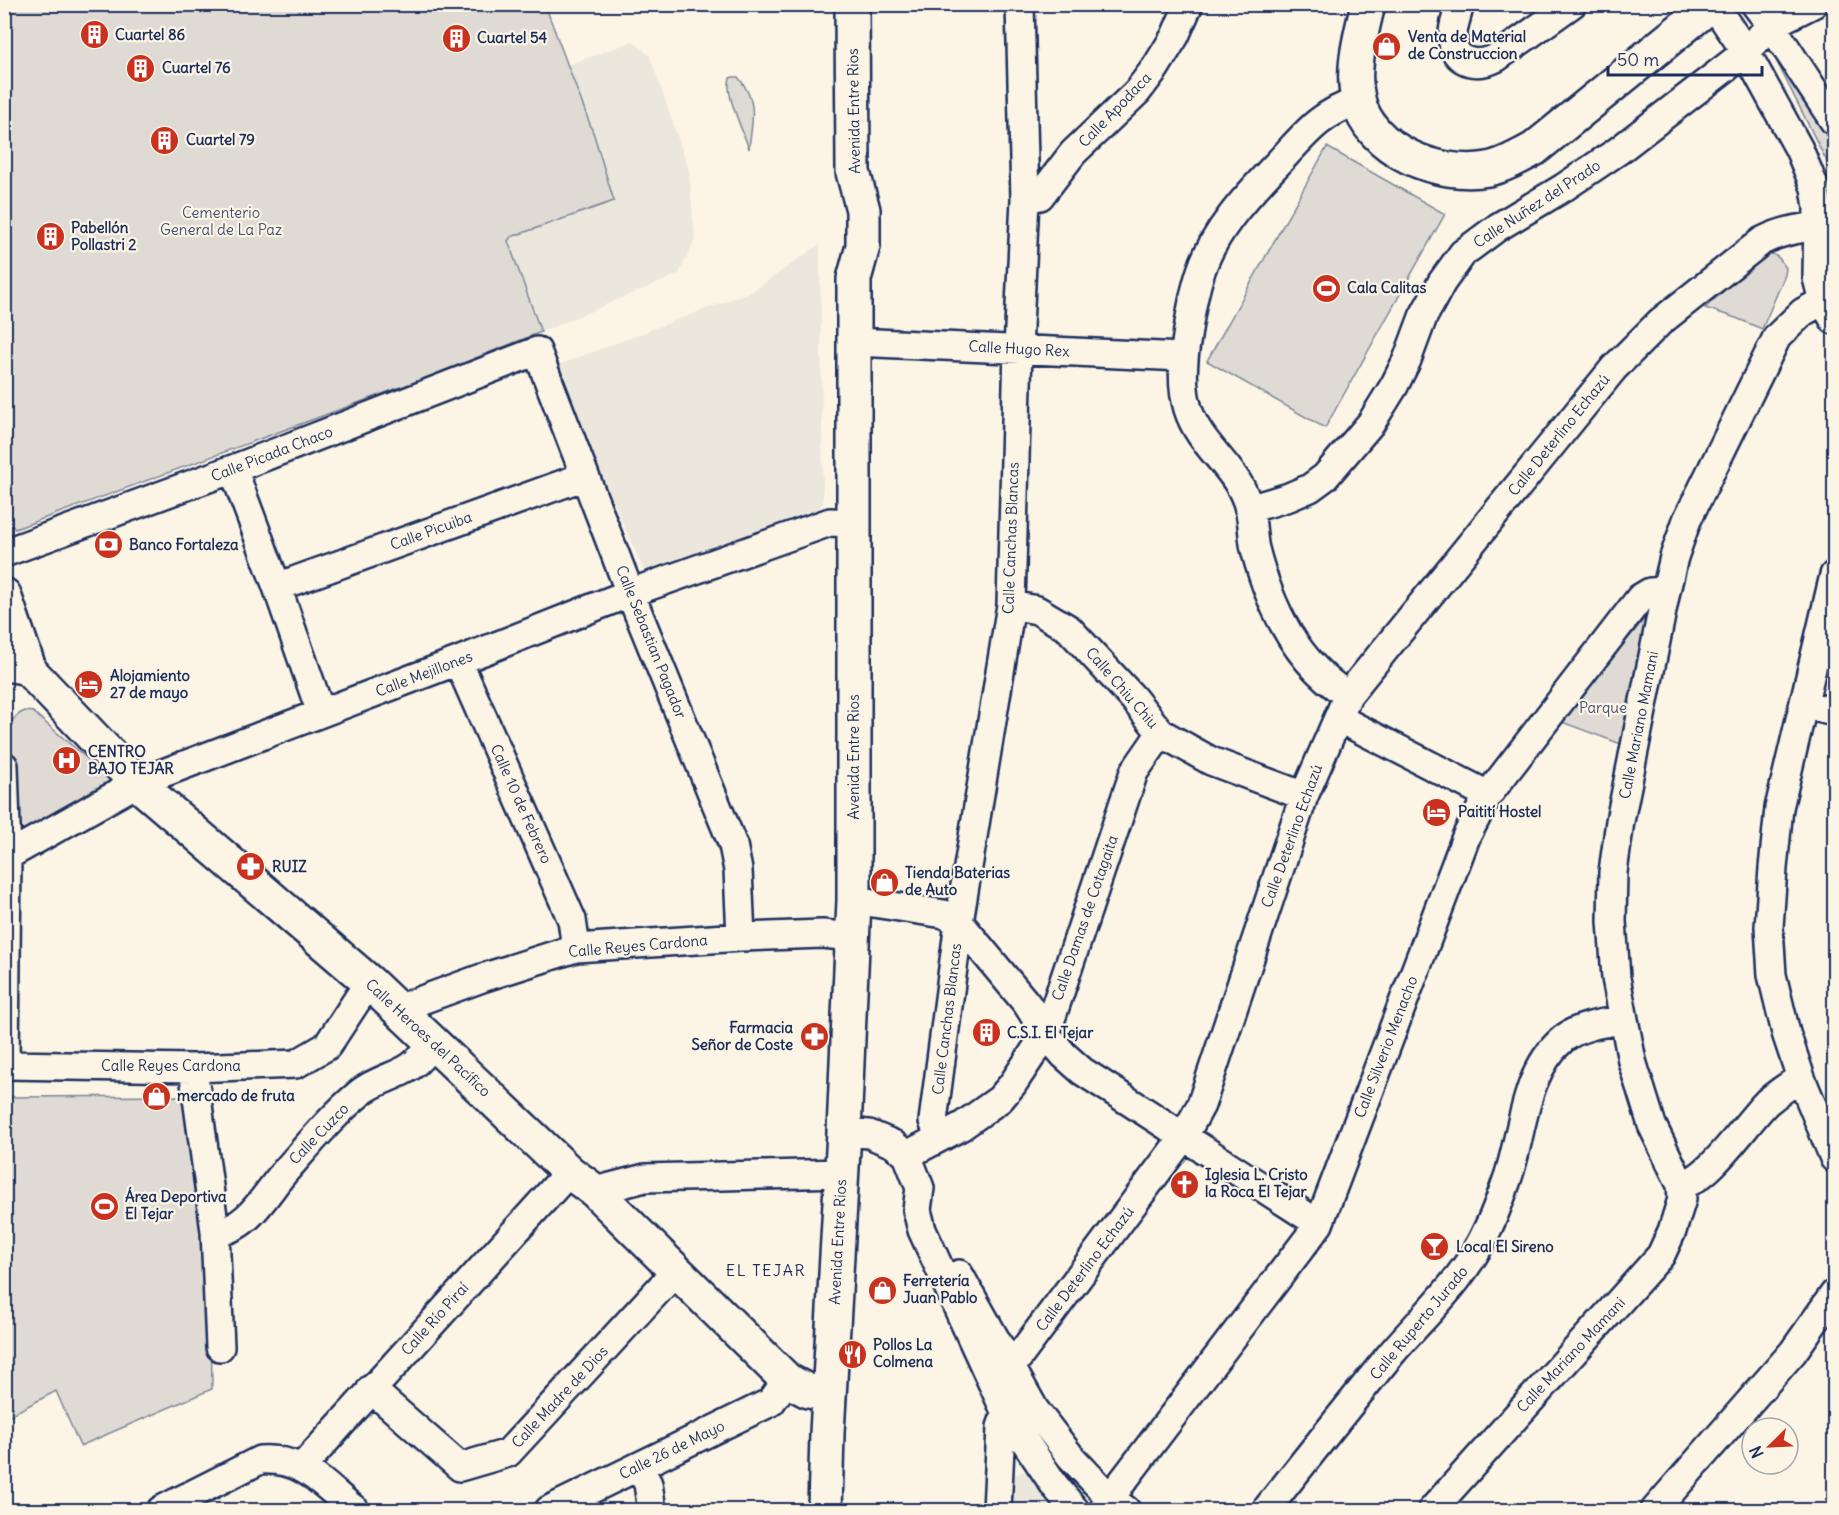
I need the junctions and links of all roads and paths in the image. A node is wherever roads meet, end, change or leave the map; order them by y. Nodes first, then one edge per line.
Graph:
1 (852, 4) edge
2 (1020, 4) edge
3 (1188, 4) edge
4 (1368, 4) edge
5 (1460, 4) edge
6 (1572, 4) edge
7 (1713, 4) edge
8 (1813, 4) edge
9 (1763, 14) edge
10 (1746, 52) junction
11 (1358, 101) junction
12 (1834, 121) edge
13 (1025, 199) junction
14 (1816, 227) junction
15 (1829, 311) edge
16 (854, 342) junction
17 (1018, 349) junction
18 (537, 351) joint
19 (1183, 357) junction
20 (233, 469) junction
21 (585, 476) junction
22 (1250, 509) junction
23 (854, 523) junction
24 (4, 553) edge
25 (1834, 575) edge
26 (277, 586) junction
27 (1666, 591) junction
28 (630, 593) junction
29 (4, 595) edge
30 (1011, 605) junction
31 (458, 662) junction
32 (17, 669) edge
33 (1805, 705) junction
34 (1343, 707) junction
35 (1834, 712) edge
36 (321, 713) junction
37 (1161, 733) junction
38 (4, 766) edge
39 (137, 783) junction
40 (1488, 795) junction
41 (1304, 796) junction
42 (7, 856) junction
43 (854, 900) junction
44 (959, 922) junction
45 (741, 937) junction
46 (853, 937) junction
47 (576, 948) junction
48 (369, 982) junction
49 (397, 1009) junction
50 (1623, 1020) junction
51 (1046, 1034) junction
52 (433, 1044) junction
53 (5, 1065) edge
54 (194, 1068) junction
55 (1801, 1078) junction
56 (844, 1132) junction
57 (1184, 1136) junction
58 (939, 1137) junction
59 (907, 1155) junction
60 (1834, 1158) edge
61 (569, 1172) junction
62 (842, 1173) junction
63 (1681, 1185) junction
64 (595, 1191) junction
65 (917, 1210) junction
66 (1319, 1224) junction
67 (215, 1231) junction
68 (677, 1270) junction
69 (1834, 1294) edge
70 (220, 1347) dead end
71 (1012, 1366) junction
72 (787, 1380) junction
73 (371, 1389) junction
74 (829, 1393) junction
75 (1006, 1413) junction
76 (639, 1466) junction
77 (302, 1467) junction
78 (1113, 1506) edge
79 (160, 1510) edge
80 (355, 1510) edge
81 (549, 1510) edge
82 (652, 1510) edge
83 (825, 1510) edge
84 (997, 1510) edge
85 (1075, 1510) edge
86 (1266, 1510) edge
87 (1432, 1510) edge
88 (1655, 1510) edge

1 - 16 main road, Avenida Entre Rios
2 - 13 street, Calle Canchas Blancas
3 - 13 street, Calle Apodaca
4 - 11 main road
5 - 6 street
7 - 10 street
7 - 11 main road
8 - 9 street
9 - 10 street, Calle Nuñez del Prado
9 - 12 street
10 - 14 street
10 - 22 street, Calle Nuñez del Prado
11 - 19 street
13 - 17 street, Calle Canchas Blancas
14 - 15 street
14 - 34 street, Calle Deterlino Echazú
15 - 27 street, Calle Mariano Mamani
16 - 17 street, Calle Hugo Rex
16 - 23 main road, Avenida Entre Rios
17 - 19 street, Calle Hugo Rex
17 - 30 street, Calle Canchas Blancas
18 - 20 street, Calle Picada Chaco
18 - 21 street, Calle Sebastian Pagador
19 - 22 street
20 - 24 street, Calle Picada Chaco
20 - 26 street
21 - 26 street, Calle Picuiba
21 - 28 street, Calle Sebastian Pagador
22 - 34 street
23 - 28 street, Calle Mejillones
23 - 43 main road, Avenida Entre Rios
25 - 33 street
26 - 36 street
27 - 40 street, Calle Silverio Menacho
27 - 50 street, Calle Mariano Mamani
28 - 31 street, Calle Mejillones
28 - 45 street, Calle Sebastian Pagador
29 - 32 main road
30 - 37 street, Calle Chiu Chiu
30 - 44 street, Calle Canchas Blancas
31 - 36 street, Calle Mejillones
31 - 47 street, Calle 10 de Febrero
32 - 39 main road, Calle Heroes del Pacífico
33 - 35 street
33 - 55 street
34 - 40 street
34 - 41 street, Calle Deterlino Echazú
36 - 39 street, Calle Mejillones
37 - 41 street, Calle Chiu Chiu
37 - 51 street, Calle Damas de Cotagaita
38 - 42 street
39 - 42 street, Calle Mejillones
39 - 48 main road, Calle Heroes del Pacífico
40 - 66 street, Calle Silverio Menacho
41 - 57 street, Calle Deterlino Echazú
42 - 53 street
43 - 44 street
43 - 46 main road, Avenida Entre Rios
44 - 51 street
44 - 58 street, Calle Canchas Blancas
45 - 46 street, Calle Reyes Cardona
45 - 47 street, Calle Reyes Cardona
46 - 56 main road, Avenida Entre Rios
47 - 49 street, Calle Reyes Cardona
48 - 49 main road, Calle Heroes del Pacífico
48 - 54 street, Calle Reyes Cardona
49 - 52 main road, Calle Heroes del Pacífico
50 - 63 street, Calle Mariano Mamani
50 - 86 street, Calle Ruperto Jurado
51 - 57 street
51 - 58 street, Calle Damas de Cotagaita
52 - 61 main road, Calle Heroes del Pacífico
52 - 67 street, Calle Cuzco
53 - 54 street, Calle Reyes Cardona
54 - 67 street
55 - 60 street
55 - 63 street
56 - 59 street
56 - 62 main road, Avenida Entre Rios
57 - 66 street
57 - 71 street, Calle Deterlino Echazú
58 - 59 street, Calle Damas de Cotagaita
59 - 65 street
61 - 64 main road, Calle Heroes del Pacífico
61 - 73 street, Calle Río Piraí
62 - 64 street
62 - 74 main road, Avenida Entre Rios
63 - 87 street, Calle Mariano Mamani
64 - 68 main road, Calle Heroes del Pacífico
65 - 71 street
65 - 75 street
66 - 78 street, Calle Silverio Menacho
67 - 70 street
68 - 72 main road, Calle Heroes del Pacífico
68 - 73 street, Calle Madre de Dios
69 - 88 street
71 - 75 street, Calle Deterlino Echazú
71 - 78 street
72 - 74 main road, Calle Heroes del Pacífico
72 - 76 street, Calle 26 de Mayo
73 - 77 street, Calle Río Piraí
74 - 83 main road, Avenida Entre Rios
75 - 84 street, Calle Deterlino Echazú
75 - 85 street
76 - 81 street, Calle 26 de Mayo
76 - 82 street
77 - 79 street
77 - 80 street

